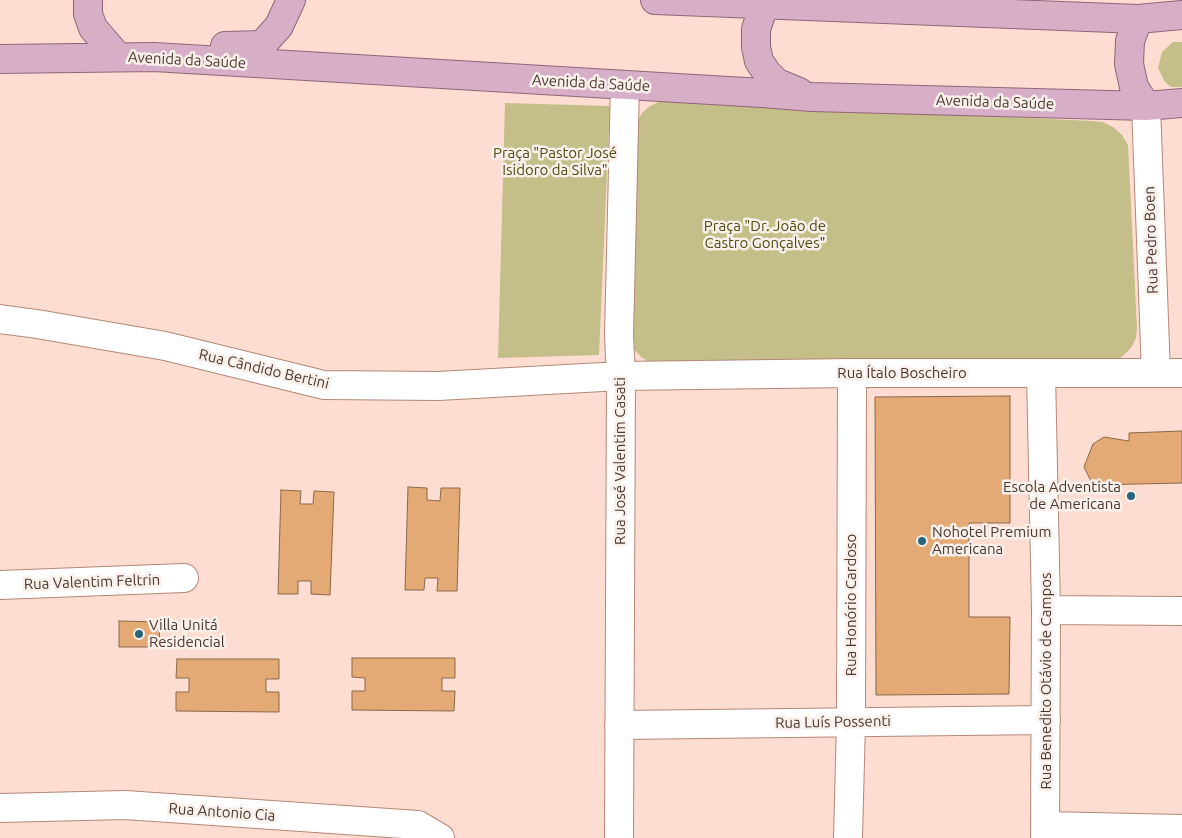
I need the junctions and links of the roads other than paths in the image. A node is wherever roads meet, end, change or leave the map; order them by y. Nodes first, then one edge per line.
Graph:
1 (88, 0) edge
2 (291, 0) edge
3 (655, 0) edge
4 (765, 3) edge
5 (1182, 15) edge
6 (1138, 19) junction
7 (118, 57) junction
8 (154, 57) junction
9 (0, 59) edge
10 (625, 85) junction
11 (812, 97) junction
12 (1182, 103) edge
13 (1146, 106) junction
14 (0, 319) edge
15 (852, 372) junction
16 (1042, 373) junction
17 (1169, 373) edge
18 (621, 376) junction
19 (184, 578) dead end
20 (0, 585) edge
21 (1046, 610) junction
22 (1182, 611) edge
23 (1046, 720) junction
24 (851, 722) junction
25 (619, 725) junction
26 (0, 808) edge
27 (1182, 829) edge
28 (1046, 832) edge
29 (440, 838) edge
30 (619, 838) edge
31 (848, 838) edge

1 - 7 main road
2 - 8 main road
3 - 4 main road
4 - 6 main road
4 - 11 main road
5 - 6 main road
6 - 13 main road
7 - 8 main road, Avenida da Saúde
7 - 9 main road, Avenida da Saúde
8 - 10 main road, Avenida da Saúde
10 - 11 main road, Avenida da Saúde
10 - 18 street, Rua José Valentim Casati
11 - 13 main road, Avenida da Saúde
12 - 13 main road, Avenida da Saúde
13 - 17 street, Rua Pedro Boen
14 - 18 street, Rua Cândido Bertini
15 - 16 street, Rua Ítalo Boscheiro
15 - 18 street, Rua Ítalo Boscheiro
15 - 24 street, Rua Honório Cardoso
16 - 17 street, Rua Ítalo Boscheiro
16 - 21 street, Rua Benedito Otávio de Campos
18 - 25 street, Rua José Valentim Casati
19 - 20 street, Rua Valentim Feltrin
21 - 22 street
21 - 23 street, Rua Benedito Otávio de Campos
23 - 24 street, Rua Luís Possenti
23 - 28 street, Rua Benedito Otávio de Campos
24 - 25 street, Rua Luís Possenti
24 - 31 street, Rua Honório Cardoso
25 - 30 street, Rua José Valentim Casati
26 - 29 street, Rua Antonio Cia
27 - 28 street

